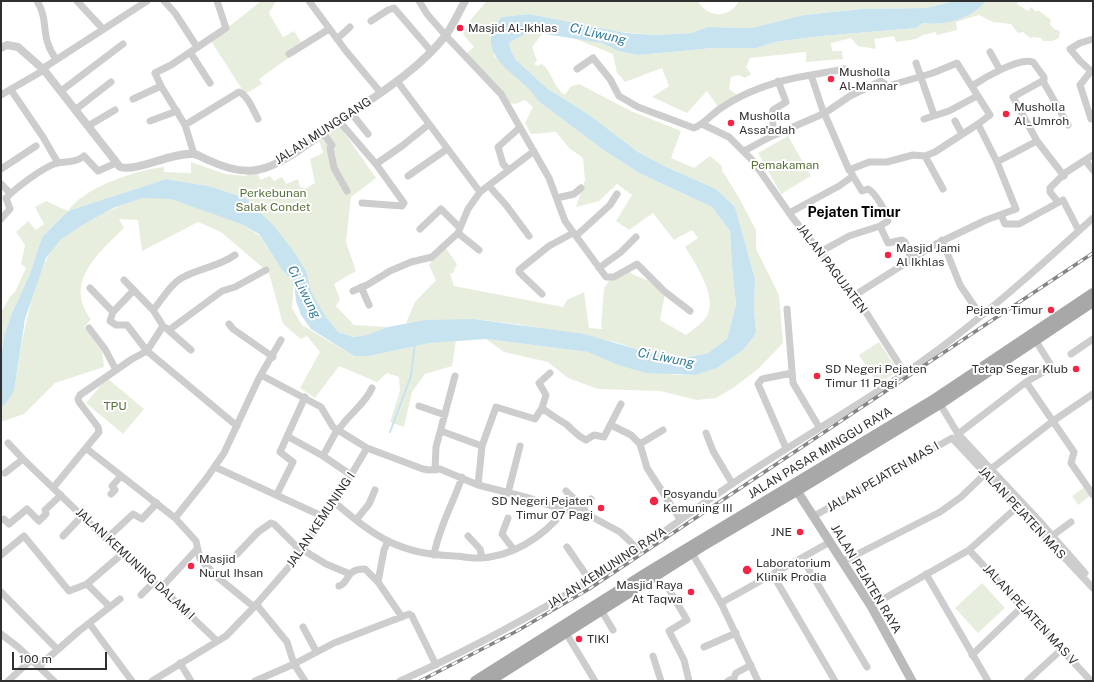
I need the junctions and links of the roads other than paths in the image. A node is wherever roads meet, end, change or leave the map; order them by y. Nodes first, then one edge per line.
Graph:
1 (37, 1) edge
2 (77, 1) edge
3 (147, 1) edge
4 (164, 1) edge
5 (217, 1) edge
6 (309, 1) edge
7 (419, 1) edge
8 (465, 1) edge
9 (137, 4) edge
10 (371, 20) dead end
11 (350, 27) dead end
12 (103, 29) junction
13 (329, 29) junction
14 (446, 35) junction
15 (337, 39) junction
16 (1093, 39) edge
17 (123, 44) dead end
18 (197, 47) junction
19 (1, 48) edge
20 (431, 51) junction
21 (190, 52) junction
22 (990, 52) dead end
23 (289, 54) dead end
24 (56, 59) junction
25 (916, 63) dead end
26 (43, 69) junction
27 (577, 69) dead end
28 (846, 69) dead end
29 (1000, 70) junction
30 (811, 75) junction
31 (921, 76) junction
32 (396, 81) junction
33 (778, 81) junction
34 (1042, 81) junction
35 (111, 82) dead end
36 (210, 83) dead end
37 (160, 86) junction
38 (972, 86) junction
39 (11, 90) junction
40 (61, 90) junction
41 (381, 93) junction
42 (1, 95) edge
43 (977, 96) junction
44 (133, 99) dead end
45 (1090, 108) edge
46 (75, 110) junction
47 (114, 110) dead end
48 (176, 111) junction
49 (352, 114) junction
50 (825, 114) junction
51 (934, 115) junction
52 (258, 119) dead end
53 (924, 119) dead end
54 (1091, 119) dead end
55 (150, 121) dead end
56 (339, 121) junction
57 (955, 121) dead end
58 (702, 124) junction
59 (978, 124) junction
60 (185, 125) junction
61 (428, 125) junction
62 (1068, 125) dead end
63 (88, 126) junction
64 (517, 130) dead end
65 (323, 133) junction
66 (368, 134) dead end
67 (962, 134) junction
68 (774, 135) junction
69 (1037, 141) junction
70 (36, 146) dead end
71 (447, 149) junction
72 (534, 151) junction
73 (744, 152) junction
74 (194, 154) junction
75 (1093, 155) edge
76 (925, 156) junction
77 (1085, 160) junction
78 (997, 162) junction
79 (58, 163) junction
80 (116, 163) junction
81 (376, 164) junction
82 (1, 169) edge
83 (509, 170) junction
84 (1093, 170) edge
85 (851, 173) junction
86 (408, 176) dead end
87 (1064, 176) junction
88 (1, 184) edge
89 (489, 186) junction
90 (581, 188) dead end
91 (943, 189) dead end
92 (347, 191) dead end
93 (480, 192) junction
94 (10, 194) junction
95 (617, 194) dead end
96 (557, 198) junction
97 (1058, 202) junction
98 (362, 203) dead end
99 (789, 213) junction
100 (1001, 215) junction
101 (1, 218) edge
102 (1093, 218) edge
103 (880, 226) junction
104 (420, 229) dead end
105 (459, 230) junction
106 (1079, 231) junction
107 (574, 234) junction
108 (529, 236) dead end
109 (636, 237) dead end
110 (942, 240) junction
111 (479, 250) dead end
112 (820, 252) junction
113 (235, 255) dead end
114 (911, 259) junction
115 (599, 268) junction
116 (266, 270) dead end
117 (124, 280) dead end
118 (362, 287) junction
119 (90, 288) dead end
120 (134, 290) junction
121 (353, 291) dead end
122 (1093, 293) edge
123 (542, 294) dead end
124 (854, 295) junction
125 (1093, 302) edge
126 (369, 305) dead end
127 (787, 309) dead end
128 (153, 310) junction
129 (690, 311) dead end
130 (113, 312) junction
131 (981, 316) junction
132 (229, 324) dead end
133 (89, 328) dead end
134 (166, 328) junction
135 (1093, 339) edge
136 (281, 340) dead end
137 (1036, 341) junction
138 (191, 350) dead end
139 (148, 351) junction
140 (1071, 354) dead end
141 (273, 357) junction
142 (116, 370) junction
143 (904, 372) junction
144 (550, 373) dead end
145 (792, 373) junction
146 (262, 375) junction
147 (456, 376) dead end
148 (1026, 382) junction
149 (372, 388) dead end
150 (1093, 394) edge
151 (305, 398) junction
152 (621, 404) dead end
153 (940, 404) junction
154 (419, 406) dead end
155 (542, 408) junction
156 (445, 415) junction
157 (1053, 420) junction
158 (611, 425) junction
159 (237, 426) junction
160 (819, 427) junction
161 (338, 430) junction
162 (663, 430) dead end
163 (441, 431) junction
164 (706, 433) dead end
165 (956, 435) junction
166 (287, 436) junction
167 (8, 442) dead end
168 (640, 444) junction
169 (482, 446) junction
170 (520, 446) dead end
171 (367, 448) junction
172 (786, 448) junction
173 (87, 449) junction
174 (323, 456) junction
175 (23, 459) junction
176 (215, 467) junction
177 (991, 469) junction
178 (435, 470) junction
179 (5, 473) dead end
180 (985, 474) junction
181 (351, 475) junction
182 (121, 476) junction
183 (462, 477) junction
184 (732, 483) junction
185 (478, 484) junction
186 (52, 488) junction
187 (375, 490) dead end
188 (566, 491) dead end
189 (508, 493) junction
190 (798, 493) junction
191 (111, 494) dead end
192 (278, 494) junction
193 (61, 495) junction
194 (1093, 495) edge
195 (590, 499) dead end
196 (334, 502) junction
197 (157, 503) junction
198 (1016, 508) junction
199 (565, 510) junction
200 (584, 510) junction
201 (813, 515) junction
202 (82, 516) junction
203 (324, 517) junction
204 (174, 518) junction
205 (508, 518) dead end
206 (680, 519) junction
207 (1, 520) edge
208 (356, 520) junction
209 (1071, 522) dead end
210 (63, 536) dead end
211 (468, 536) dead end
212 (1052, 536) junction
213 (106, 539) junction
214 (388, 541) junction
215 (830, 542) junction
216 (568, 547) dead end
217 (197, 549) junction
218 (638, 549) junction
219 (302, 550) junction
220 (514, 550) junction
221 (968, 550) junction
222 (3, 551) edge
223 (122, 554) junction
224 (237, 554) dead end
225 (434, 555) junction
226 (693, 555) junction
227 (482, 558) junction
228 (802, 558) junction
229 (842, 562) junction
230 (350, 574) junction
231 (926, 574) junction
232 (773, 575) junction
233 (589, 579) junction
234 (154, 582) junction
235 (378, 582) junction
236 (1093, 582) edge
237 (87, 584) junction
238 (339, 586) dead end
239 (667, 586) dead end
240 (161, 588) junction
241 (1093, 588) edge
242 (1, 592) edge
243 (141, 596) dead end
244 (120, 599) dead end
245 (721, 603) junction
246 (255, 606) junction
247 (871, 606) junction
248 (110, 607) junction
249 (1022, 607) junction
250 (603, 614) junction
251 (402, 618) junction
252 (90, 623) junction
253 (303, 627) dead end
254 (613, 630) dead end
255 (736, 633) junction
256 (1, 634) edge
257 (567, 634) junction
258 (217, 641) junction
259 (704, 648) dead end
260 (57, 649) junction
261 (1062, 649) junction
262 (316, 651) junction
263 (972, 655) junction
264 (652, 656) dead end
265 (32, 659) junction
266 (180, 663) junction
267 (294, 664) junction
268 (436, 665) junction
269 (751, 665) junction
270 (39, 666) junction
271 (866, 667) dead end
272 (8, 681) edge
273 (54, 681) edge
274 (132, 681) edge
275 (152, 681) edge
276 (191, 681) edge
277 (256, 681) edge
278 (305, 681) edge
279 (400, 681) edge
280 (475, 681) edge
281 (490, 681) edge
282 (595, 681) edge
283 (661, 681) edge
284 (689, 681) edge
285 (728, 681) edge
286 (758, 681) edge
287 (835, 681) edge
288 (912, 681) edge
289 (988, 681) edge
290 (1027, 681) edge
291 (1091, 681) edge

1 - 24 street
2 - 12 street
3 - 9 street
4 - 18 street
5 - 18 street
6 - 13 street
7 - 14 street
8 - 14 street, JALAN MUNGGANG
9 - 12 street
10 - 20 street
11 - 15 street
12 - 24 street
13 - 15 street
13 - 23 street
14 - 20 street, JALAN MUNGGANG
14 - 72 street
15 - 41 street
16 - 45 street
17 - 40 street
18 - 21 street
19 - 26 street
20 - 32 street, JALAN MUNGGANG
21 - 36 street
21 - 37 street
22 - 29 street
24 - 26 street
25 - 31 street
26 - 39 street
26 - 40 street
27 - 58 street
28 - 30 street
29 - 34 street
29 - 38 street
30 - 33 street
30 - 50 street
31 - 38 street
31 - 50 street
31 - 51 street
32 - 41 street, JALAN MUNGGANG
32 - 61 street
33 - 58 street
33 - 68 street
34 - 62 street
34 - 69 street
35 - 46 street
37 - 44 street
37 - 48 street
38 - 43 street
39 - 42 street
39 - 79 street
40 - 46 street
41 - 49 street, JALAN MUNGGANG
43 - 51 street
43 - 59 street
45 - 54 street
46 - 63 street
47 - 63 street
48 - 55 street
48 - 60 street
49 - 56 street, JALAN MUNGGANG
49 - 66 street
50 - 68 street
50 - 85 street
51 - 53 street
52 - 60 street
56 - 65 street, JALAN MUNGGANG
56 - 81 street
57 - 67 street
58 - 73 street, JALAN PAGUJATEN
59 - 67 street
59 - 78 street
60 - 74 street
61 - 71 street
61 - 81 street
63 - 80 street
64 - 83 street
65 - 74 street, JALAN MUNGGANG
65 - 92 street
67 - 76 street
68 - 73 street
69 - 78 street
69 - 87 street
70 - 82 street
71 - 86 street
71 - 93 street
72 - 83 street
72 - 96 street
73 - 99 street, JALAN PAGUJATEN
74 - 80 street
75 - 77 street
76 - 85 street
76 - 91 street
77 - 84 street
77 - 87 street
78 - 100 street
79 - 80 street
79 - 94 street
81 - 98 street
83 - 89 street
85 - 99 street
85 - 103 street
87 - 97 street
88 - 94 street
89 - 93 street
89 - 108 street
90 - 96 street
93 - 105 street
94 - 101 street
95 - 107 street
96 - 107 street
97 - 100 street
97 - 106 street
99 - 112 street, JALAN PAGUJATEN
100 - 110 street
102 - 106 street, JALAN KEMUNING RAYA
103 - 112 street
103 - 114 street
104 - 105 street
105 - 111 street
105 - 118 street
106 - 131 street, JALAN KEMUNING RAYA
107 - 115 street
107 - 123 street
109 - 115 street
110 - 114 street
110 - 131 street
112 - 124 street, JALAN PAGUJATEN
113 - 128 street
114 - 124 street
115 - 129 street
116 - 134 street
117 - 120 street
118 - 121 street
118 - 126 street
119 - 130 street
120 - 128 street
120 - 130 street
122 - 280 main road, JALAN PASAR MINGGU RAYA
124 - 143 street, JALAN PAGUJATEN
125 - 137 main road, JALAN PASAR MINGGU RAYA
127 - 145 street
128 - 134 street
130 - 139 street
131 - 143 street, JALAN KEMUNING RAYA
132 - 141 street
133 - 142 street
134 - 138 street
134 - 139 street
135 - 140 street
136 - 141 street
137 - 148 street, JALAN PEJATEN MAS I
137 - 153 main road, JALAN PASAR MINGGU RAYA
139 - 142 street
139 - 159 street
141 - 146 street
142 - 173 street
143 - 160 street, JALAN KEMUNING RAYA
144 - 155 street
145 - 160 street
145 - 172 street
146 - 151 street
146 - 159 street
147 - 156 street
148 - 157 street
148 - 165 street, JALAN PEJATEN MAS I
149 - 161 street
150 - 157 street
151 - 161 street
151 - 166 street
152 - 158 street
153 - 165 street
153 - 190 main road, JALAN PASAR MINGGU RAYA
154 - 156 street
155 - 158 street
155 - 169 street
156 - 163 street
157 - 177 street
157 - 194 street
158 - 168 street
159 - 176 street
160 - 172 street, JALAN KEMUNING RAYA
161 - 171 street
161 - 174 street
162 - 168 street
163 - 169 street
163 - 178 street
164 - 184 street
165 - 177 street
165 - 180 street, JALAN PEJATEN MAS
165 - 201 street, JALAN PEJATEN MAS I
166 - 174 street
166 - 192 street
167 - 175 street, JALAN KEMUNING DALAM I
168 - 206 street
169 - 185 street
170 - 189 street
171 - 178 street
171 - 181 street, JALAN KEMUNING I
172 - 184 street, JALAN KEMUNING RAYA
173 - 182 street
173 - 186 street
174 - 181 street
175 - 179 street
175 - 186 street, JALAN KEMUNING DALAM I
176 - 192 street
176 - 204 street
177 - 212 street
178 - 183 street
180 - 198 street, JALAN PEJATEN MAS
180 - 229 street
181 - 196 street, JALAN KEMUNING I
182 - 191 street
182 - 197 street
183 - 185 street
183 - 225 street
184 - 206 street, JALAN KEMUNING RAYA
185 - 189 street
186 - 193 street, JALAN KEMUNING DALAM I
187 - 208 street
188 - 200 street
189 - 199 street
190 - 201 main road, JALAN PEJATEN RAYA
190 - 226 main road, JALAN PASAR MINGGU RAYA
192 - 203 street
193 - 202 street, JALAN KEMUNING DALAM I
193 - 207 street
195 - 200 street
196 - 203 street, JALAN KEMUNING I
196 - 208 street
197 - 204 street
197 - 213 street
198 - 221 street
198 - 241 street, JALAN PEJATEN MAS
199 - 200 street
199 - 220 street
200 - 218 street
201 - 215 main road, JALAN PEJATEN RAYA
202 - 210 street
202 - 213 street, JALAN KEMUNING DALAM I
203 - 219 street, JALAN KEMUNING I
204 - 217 street
205 - 220 street
206 - 218 street, JALAN KEMUNING RAYA
208 - 214 street
209 - 212 street
211 - 227 street
212 - 236 street
213 - 223 street, JALAN KEMUNING DALAM I
214 - 225 street
214 - 235 street
215 - 228 street
215 - 229 main road, JALAN PEJATEN RAYA
216 - 233 street
217 - 240 street
217 - 246 street
218 - 233 street, JALAN KEMUNING RAYA
219 - 224 street
219 - 230 street
219 - 246 street, JALAN KEMUNING I
220 - 227 street
221 - 231 street
221 - 249 street, JALAN PEJATEN MAS V
222 - 237 street
223 - 234 street, JALAN KEMUNING DALAM I
223 - 237 street
225 - 227 street
226 - 245 street
226 - 250 main road, JALAN PASAR MINGGU RAYA
228 - 232 street
228 - 271 street
229 - 247 main road, JALAN PEJATEN RAYA
230 - 235 street
230 - 238 street
231 - 247 street
231 - 263 street
232 - 245 street
232 - 287 street
233 - 268 street, JALAN KEMUNING RAYA
234 - 240 street, JALAN KEMUNING DALAM I
234 - 243 street
235 - 251 street
237 - 248 street
239 - 284 street
240 - 258 street, JALAN KEMUNING DALAM I
242 - 260 street
244 - 248 street
245 - 255 street
246 - 258 street, JALAN KEMUNING I
246 - 267 street
247 - 288 main road, JALAN PEJATEN RAYA
248 - 252 street
249 - 261 street, JALAN PEJATEN MAS V
249 - 263 street
250 - 254 street
250 - 257 main road, JALAN PASAR MINGGU RAYA
251 - 262 street
251 - 268 street
252 - 260 street
252 - 274 street
253 - 262 street
255 - 259 street
255 - 269 street
256 - 265 street
257 - 281 main road, JALAN PASAR MINGGU RAYA
257 - 282 street
258 - 266 street, JALAN KEMUNING I
260 - 270 street
261 - 290 street
261 - 291 street, JALAN PEJATEN MAS V
262 - 267 street
263 - 289 street
264 - 283 street
265 - 270 street
265 - 272 street
266 - 275 street, JALAN KEMUNING I
266 - 276 street
267 - 277 street
267 - 278 street
268 - 279 street, JALAN KEMUNING RAYA
269 - 285 street
269 - 286 street
270 - 273 street

